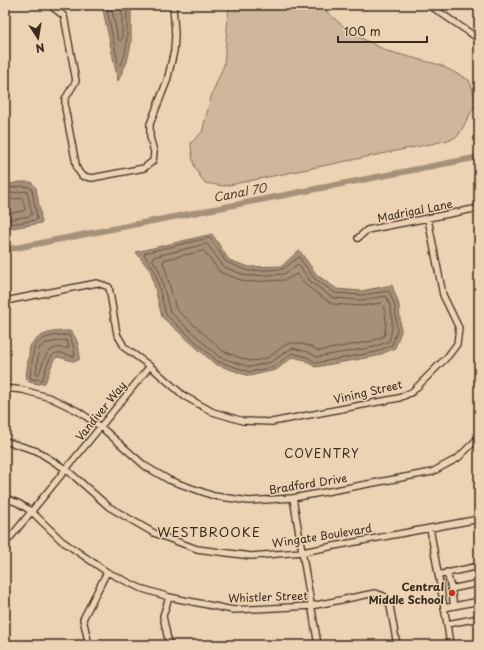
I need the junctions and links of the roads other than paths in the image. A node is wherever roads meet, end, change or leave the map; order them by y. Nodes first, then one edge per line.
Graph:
1 (50, 5) edge
2 (174, 5) edge
3 (429, 5) edge
4 (479, 39) edge
5 (479, 208) edge
6 (428, 219) junction
7 (358, 238) dead end
8 (5, 301) edge
9 (150, 366) junction
10 (5, 388) edge
11 (101, 427) junction
12 (479, 437) edge
13 (5, 441) edge
14 (67, 470) junction
15 (5, 498) edge
16 (293, 498) junction
17 (31, 511) junction
18 (479, 519) edge
19 (430, 528) junction
20 (5, 544) edge
21 (302, 552) junction
22 (479, 566) edge
23 (107, 572) junction
24 (447, 572) junction
25 (438, 574) junction
26 (479, 583) edge
27 (450, 589) junction
28 (169, 597) junction
29 (479, 601) edge
30 (311, 606) junction
31 (454, 606) junction
32 (444, 608) junction
33 (479, 618) edge
34 (447, 624) junction
35 (89, 645) edge
36 (169, 645) edge
37 (318, 645) edge
38 (397, 645) edge
39 (450, 645) edge

1 - 2 street
3 - 4 street
5 - 6 street, Madrigal Lane
6 - 7 street, Madrigal Lane
6 - 9 street, Vining Street
8 - 9 street, Vining Street
9 - 11 street, Vandiver Way
10 - 11 street, Bradford Drive
11 - 14 street, Vandiver Way
11 - 16 street, Bradford Drive
12 - 16 street, Bradford Drive
13 - 14 street, Wingate Boulevard
14 - 17 street, Vandiver Way
14 - 21 street, Wingate Boulevard
15 - 17 street, Whistler Street
16 - 21 street
17 - 20 street, Vandiver Way
17 - 23 street, Whistler Street
18 - 19 street, Wingate Boulevard
19 - 21 street, Wingate Boulevard
19 - 25 street
21 - 30 street
22 - 24 street
23 - 28 street, Whistler Street
23 - 35 street
24 - 25 street
24 - 27 street
25 - 32 street
26 - 27 street
27 - 31 street
28 - 30 street, Whistler Street
28 - 36 street
29 - 31 street
30 - 37 street
30 - 38 street, Whistler Street
31 - 32 street
32 - 34 street
33 - 34 street
34 - 39 street

